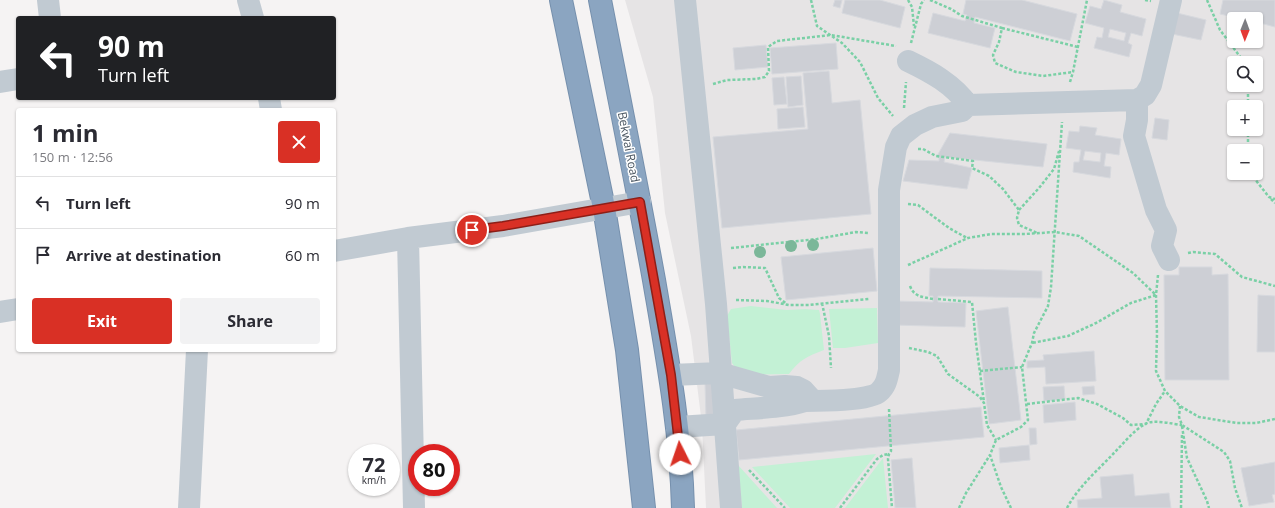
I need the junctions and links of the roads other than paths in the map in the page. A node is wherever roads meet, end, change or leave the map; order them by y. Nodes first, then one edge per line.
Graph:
1 (48, 0) edge
2 (248, 0) edge
3 (561, 0) edge
4 (600, 0) edge
5 (684, 0) edge
6 (1170, 0) edge
7 (50, 16) edge
8 (252, 16) edge
9 (903, 54) road end
10 (16, 79) edge
11 (0, 82) edge
12 (1137, 100) junction
13 (968, 105) junction
14 (640, 202) junction
15 (604, 208) junction
16 (408, 238) junction
17 (336, 251) edge
18 (1169, 260) road end
19 (16, 309) edge
20 (0, 312) edge
21 (197, 352) edge
22 (720, 373) junction
23 (671, 375) junction
24 (813, 401) junction
25 (725, 424) junction
26 (678, 427) junction
27 (189, 508) edge
28 (414, 508) edge
29 (644, 508) edge
30 (683, 508) edge
31 (731, 508) edge

1 - 7 street
2 - 8 street
3 - 15 highway
4 - 14 highway, Bekwai Road
5 - 22 street
6 - 12 street
9 - 13 street
10 - 11 street
12 - 13 street
12 - 18 street
13 - 24 street
14 - 15 street
14 - 23 highway, Bekwai Road
15 - 16 street
15 - 29 highway
16 - 17 street
16 - 28 street
19 - 20 street
21 - 27 street
22 - 23 street
22 - 24 street
22 - 25 street
23 - 26 highway, Bekwai Road
24 - 25 street
25 - 26 street
25 - 31 street
26 - 30 highway, Bekwai Road

